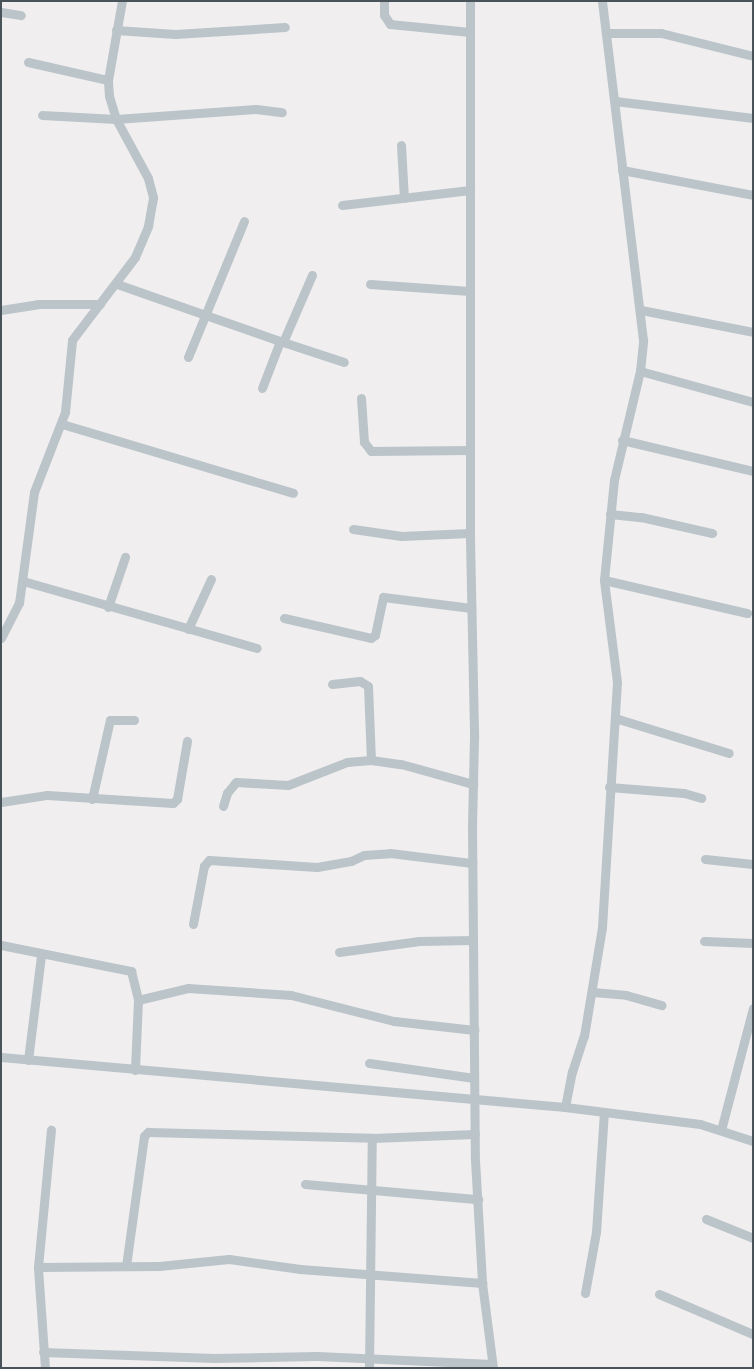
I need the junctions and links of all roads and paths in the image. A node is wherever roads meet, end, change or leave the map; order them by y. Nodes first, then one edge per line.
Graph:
1 (122, 1) edge
2 (384, 1) edge
3 (470, 1) edge
4 (602, 1) edge
5 (1, 12) edge
6 (21, 15) dead end
7 (285, 27) dead end
8 (116, 30) junction
9 (470, 32) junction
10 (606, 33) junction
11 (753, 56) edge
12 (28, 62) dead end
13 (108, 80) junction
14 (615, 101) junction
15 (282, 112) dead end
16 (42, 115) dead end
17 (753, 118) edge
18 (116, 119) junction
19 (401, 145) dead end
20 (622, 170) junction
21 (470, 190) junction
22 (753, 195) edge
23 (404, 198) junction
24 (342, 205) dead end
25 (244, 220) dead end
26 (312, 275) dead end
27 (116, 284) junction
28 (370, 284) dead end
29 (470, 291) junction
30 (100, 304) junction
31 (1, 310) edge
32 (642, 310) junction
33 (204, 314) junction
34 (753, 332) edge
35 (281, 341) junction
36 (188, 357) dead end
37 (344, 362) dead end
38 (640, 371) junction
39 (262, 388) dead end
40 (361, 398) dead end
41 (753, 402) edge
42 (62, 424) junction
43 (622, 440) junction
44 (470, 450) junction
45 (753, 471) edge
46 (293, 494) dead end
47 (610, 514) junction
48 (353, 529) dead end
49 (470, 534) junction
50 (712, 534) dead end
51 (125, 557) dead end
52 (210, 579) dead end
53 (604, 580) junction
54 (23, 581) junction
55 (108, 607) junction
56 (471, 608) junction
57 (747, 613) dead end
58 (284, 618) dead end
59 (188, 629) junction
60 (1, 638) edge
61 (257, 648) dead end
62 (332, 684) dead end
63 (615, 718) junction
64 (134, 720) dead end
65 (187, 741) dead end
66 (729, 753) dead end
67 (370, 760) junction
68 (473, 784) junction
69 (609, 786) junction
70 (701, 798) dead end
71 (92, 799) junction
72 (1, 802) edge
73 (223, 806) dead end
74 (705, 859) dead end
75 (472, 863) junction
76 (753, 864) edge
77 (193, 924) dead end
78 (473, 940) junction
79 (704, 941) dead end
80 (753, 943) edge
81 (1, 945) edge
82 (339, 952) dead end
83 (41, 954) junction
84 (593, 992) junction
85 (138, 1000) junction
86 (662, 1004) dead end
87 (753, 1008) edge
88 (474, 1030) junction
89 (1, 1057) edge
90 (28, 1060) junction
91 (369, 1063) dead end
92 (135, 1070) junction
93 (474, 1078) junction
94 (475, 1099) junction
95 (565, 1106) junction
96 (604, 1112) junction
97 (50, 1130) dead end
98 (721, 1130) junction
99 (475, 1134) junction
100 (372, 1138) junction
101 (753, 1141) edge
102 (305, 1184) dead end
103 (370, 1192) junction
104 (478, 1199) junction
105 (706, 1219) dead end
106 (753, 1238) edge
107 (126, 1266) junction
108 (38, 1267) junction
109 (368, 1275) junction
110 (482, 1283) junction
111 (585, 1293) dead end
112 (659, 1294) dead end
113 (753, 1334) edge
114 (43, 1352) junction
115 (369, 1358) junction
116 (492, 1366) edge
117 (45, 1368) edge
118 (369, 1368) edge

1 - 8 street
2 - 9 street
3 - 9 street
4 - 10 street
5 - 6 street
7 - 8 street
8 - 13 street
9 - 21 street
10 - 11 street
10 - 14 street
12 - 13 street
13 - 18 street
14 - 17 street
14 - 20 street
15 - 18 street
16 - 18 street
18 - 27 street
19 - 23 street
20 - 22 street
20 - 32 street
21 - 23 street
21 - 29 street
23 - 24 street
25 - 33 street
26 - 35 street
27 - 30 street
27 - 33 street
28 - 29 street
29 - 44 street
30 - 31 street
30 - 42 street
32 - 34 street
32 - 38 street
33 - 35 street
33 - 36 street
35 - 37 street
35 - 39 street
38 - 41 street
38 - 43 street
40 - 44 street
42 - 46 street
42 - 54 street
43 - 45 street
43 - 47 street
44 - 49 street
47 - 50 street
47 - 53 street
48 - 49 street
49 - 56 street
51 - 55 street
52 - 59 street
53 - 57 street
53 - 63 street
54 - 55 street
54 - 60 street
55 - 59 street
56 - 58 street
56 - 68 street
59 - 61 street
62 - 67 street
63 - 66 street
63 - 69 street
64 - 71 street
65 - 71 street
67 - 68 street
67 - 73 street
68 - 75 street
69 - 70 street
69 - 84 street
71 - 72 street
74 - 76 street
75 - 77 street
75 - 78 street
78 - 82 street
78 - 88 street
79 - 80 street
81 - 83 street
83 - 85 street
83 - 90 street
84 - 86 street
84 - 95 street
85 - 88 street
85 - 92 street
87 - 98 street
88 - 93 street
89 - 90 street
90 - 92 street
91 - 93 street
92 - 94 street
93 - 94 street
94 - 95 street
94 - 99 street
95 - 96 street
96 - 98 street
96 - 111 street
97 - 108 street
98 - 101 street
99 - 100 street
99 - 104 street
100 - 103 street
100 - 107 street
102 - 103 street
103 - 104 street
103 - 109 street
104 - 110 street
105 - 106 street
107 - 108 street
107 - 109 street
108 - 114 street
109 - 110 street
109 - 115 street
110 - 116 street
112 - 113 street
114 - 115 street
114 - 117 street
115 - 116 street
115 - 118 street

